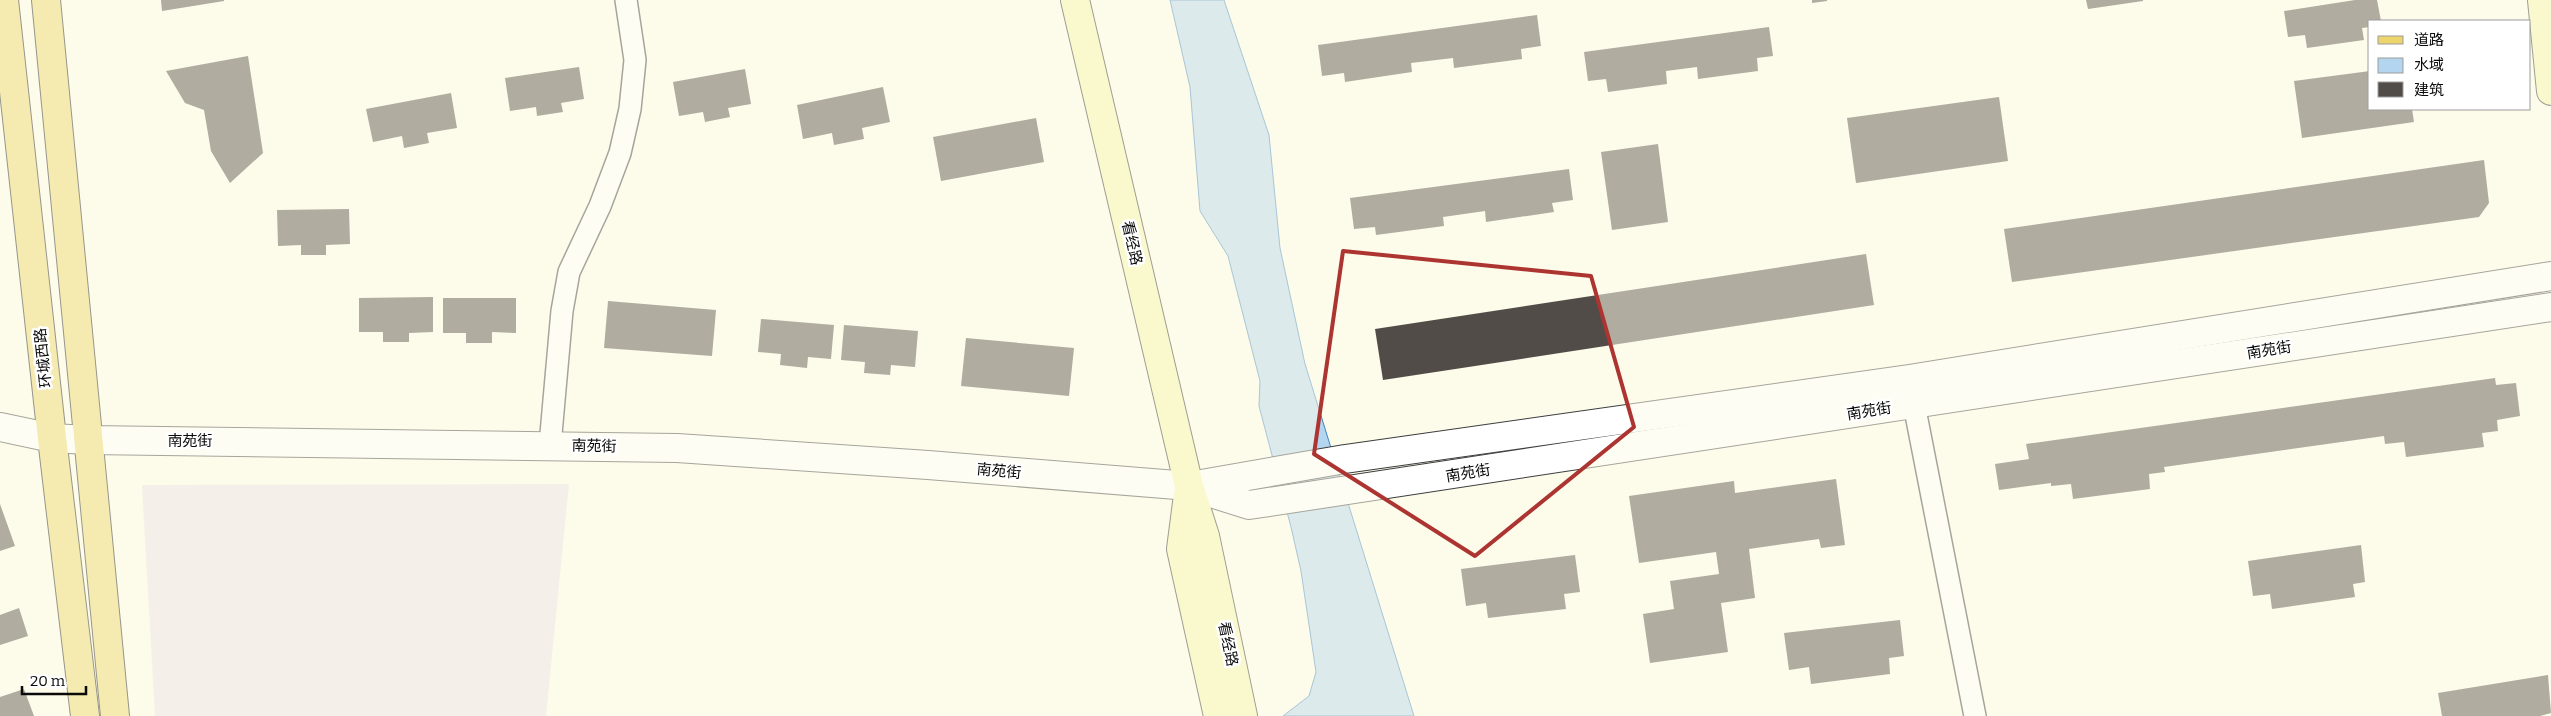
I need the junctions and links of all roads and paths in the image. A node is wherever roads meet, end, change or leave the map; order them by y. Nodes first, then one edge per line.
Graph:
1 (4, 0) edge
2 (46, 0) edge
3 (626, 0) edge
4 (1075, 0) edge
5 (2542, 0) edge
6 (2551, 91) edge
7 (2551, 276) edge
8 (2551, 307) edge
9 (1912, 392) junction
10 (0, 427) edge
11 (52, 438) junction
12 (88, 440) junction
13 (550, 446) junction
14 (1189, 486) junction
15 (85, 716) edge
16 (115, 716) edge
17 (1218, 716) edge
18 (1243, 716) edge
19 (1975, 716) edge

1 - 11 main road, 环城西路
2 - 12 main road
3 - 13 street
4 - 14 main road, 看经路
5 - 6 main road
7 - 9 street, 南苑街
8 - 9 street, 南苑街
9 - 14 street, 南苑街
9 - 14 street, 南苑街
9 - 19 street
10 - 11 street, 南苑街
11 - 12 street, 南苑街
11 - 15 main road, 环城西路
12 - 13 street, 南苑街
12 - 16 main road
13 - 14 street, 南苑街
14 - 17 main road, 看经路
14 - 18 main road, 看经路

